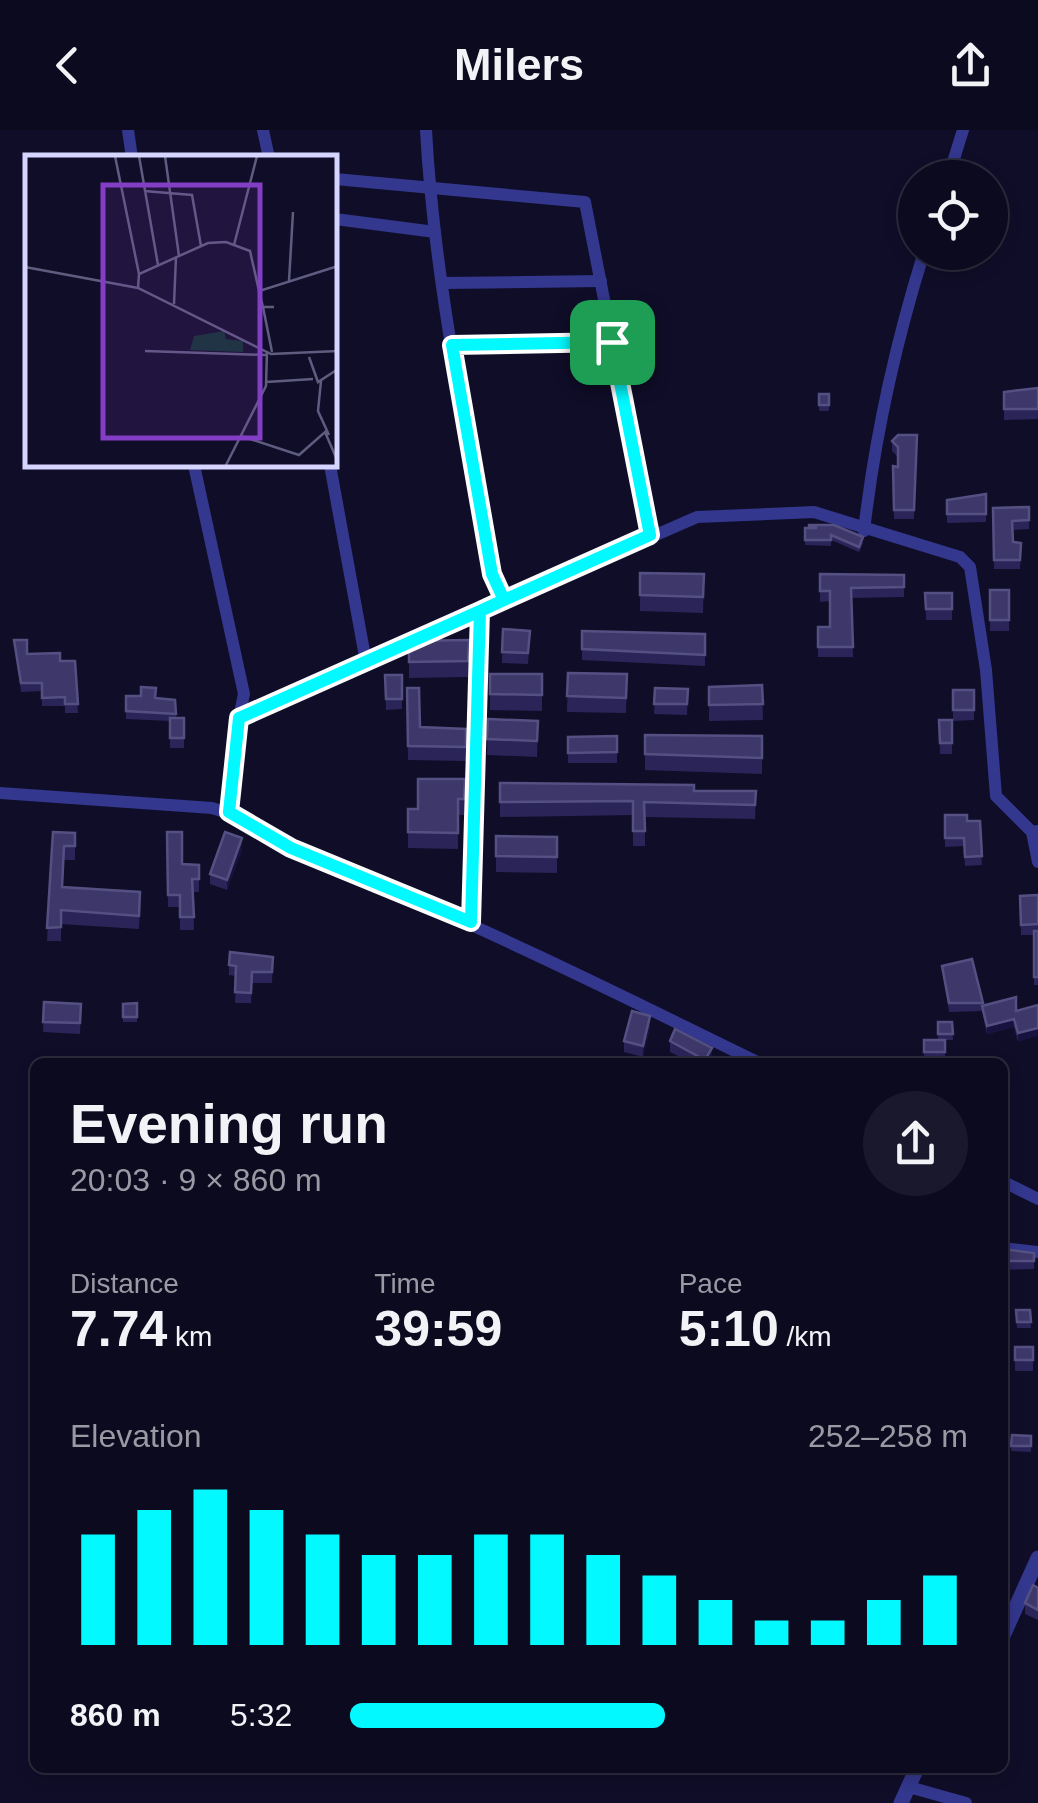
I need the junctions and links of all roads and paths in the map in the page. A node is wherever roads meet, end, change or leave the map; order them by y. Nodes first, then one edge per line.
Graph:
1 (128, 130) edge
2 (263, 130) edge
3 (426, 130) edge
4 (963, 130) edge
5 (132, 155) edge
6 (268, 155) edge
7 (954, 160) edge
8 (338, 179) edge
9 (429, 187) junction
10 (338, 219) edge
11 (435, 232) junction
12 (918, 270) edge
13 (601, 281) junction
14 (443, 283) junction
15 (612, 342) junction
16 (452, 345) junction
17 (195, 468) edge
18 (331, 468) edge
19 (864, 531) junction
20 (650, 535) junction
21 (504, 600) junction
22 (480, 611) junction
23 (366, 662) junction
24 (239, 718) junction
25 (0, 793) edge
26 (229, 812) junction
27 (1035, 832) edge
28 (1038, 862) edge
29 (471, 922) junction
30 (749, 1058) edge
31 (1008, 1184) edge
32 (1038, 1199) edge
33 (1008, 1249) edge
34 (1038, 1252) edge
35 (1038, 1558) edge
36 (1008, 1625) edge
37 (915, 1773) edge
38 (909, 1787) junction
39 (900, 1803) edge
40 (966, 1803) edge

1 - 5 street
2 - 6 street
3 - 9 street
4 - 7 street
8 - 9 street
9 - 11 street
9 - 13 street
10 - 11 street
11 - 14 street
12 - 19 street
13 - 14 street
13 - 15 street
14 - 16 street
15 - 16 street
15 - 20 street
16 - 21 street
17 - 24 street
18 - 23 street
19 - 20 street
19 - 27 street
20 - 21 street
21 - 22 street
22 - 23 street
22 - 29 street
23 - 24 street
24 - 26 street
25 - 26 street
26 - 29 street
27 - 28 street
29 - 30 street
31 - 32 street
33 - 34 street
35 - 36 street
37 - 38 street
38 - 39 street
38 - 40 street

